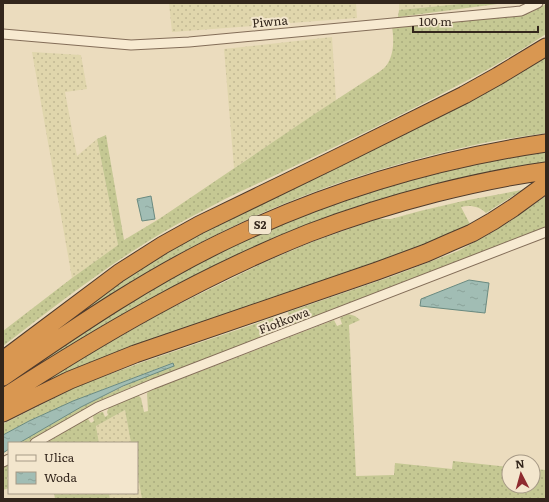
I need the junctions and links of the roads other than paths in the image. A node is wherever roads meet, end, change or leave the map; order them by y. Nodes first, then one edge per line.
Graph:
1 (538, 3) edge
2 (3, 34) edge
3 (546, 47) edge
4 (546, 143) edge
5 (546, 171) edge
6 (546, 184) edge
7 (546, 232) edge
8 (3, 360) edge
9 (3, 377) edge
10 (3, 398) edge
11 (3, 413) edge
12 (37, 442) edge

1 - 2 street, Piwna
3 - 8 highway
4 - 9 highway, S2
5 - 10 highway, S2
6 - 11 highway
7 - 12 street, Fiołkowa

